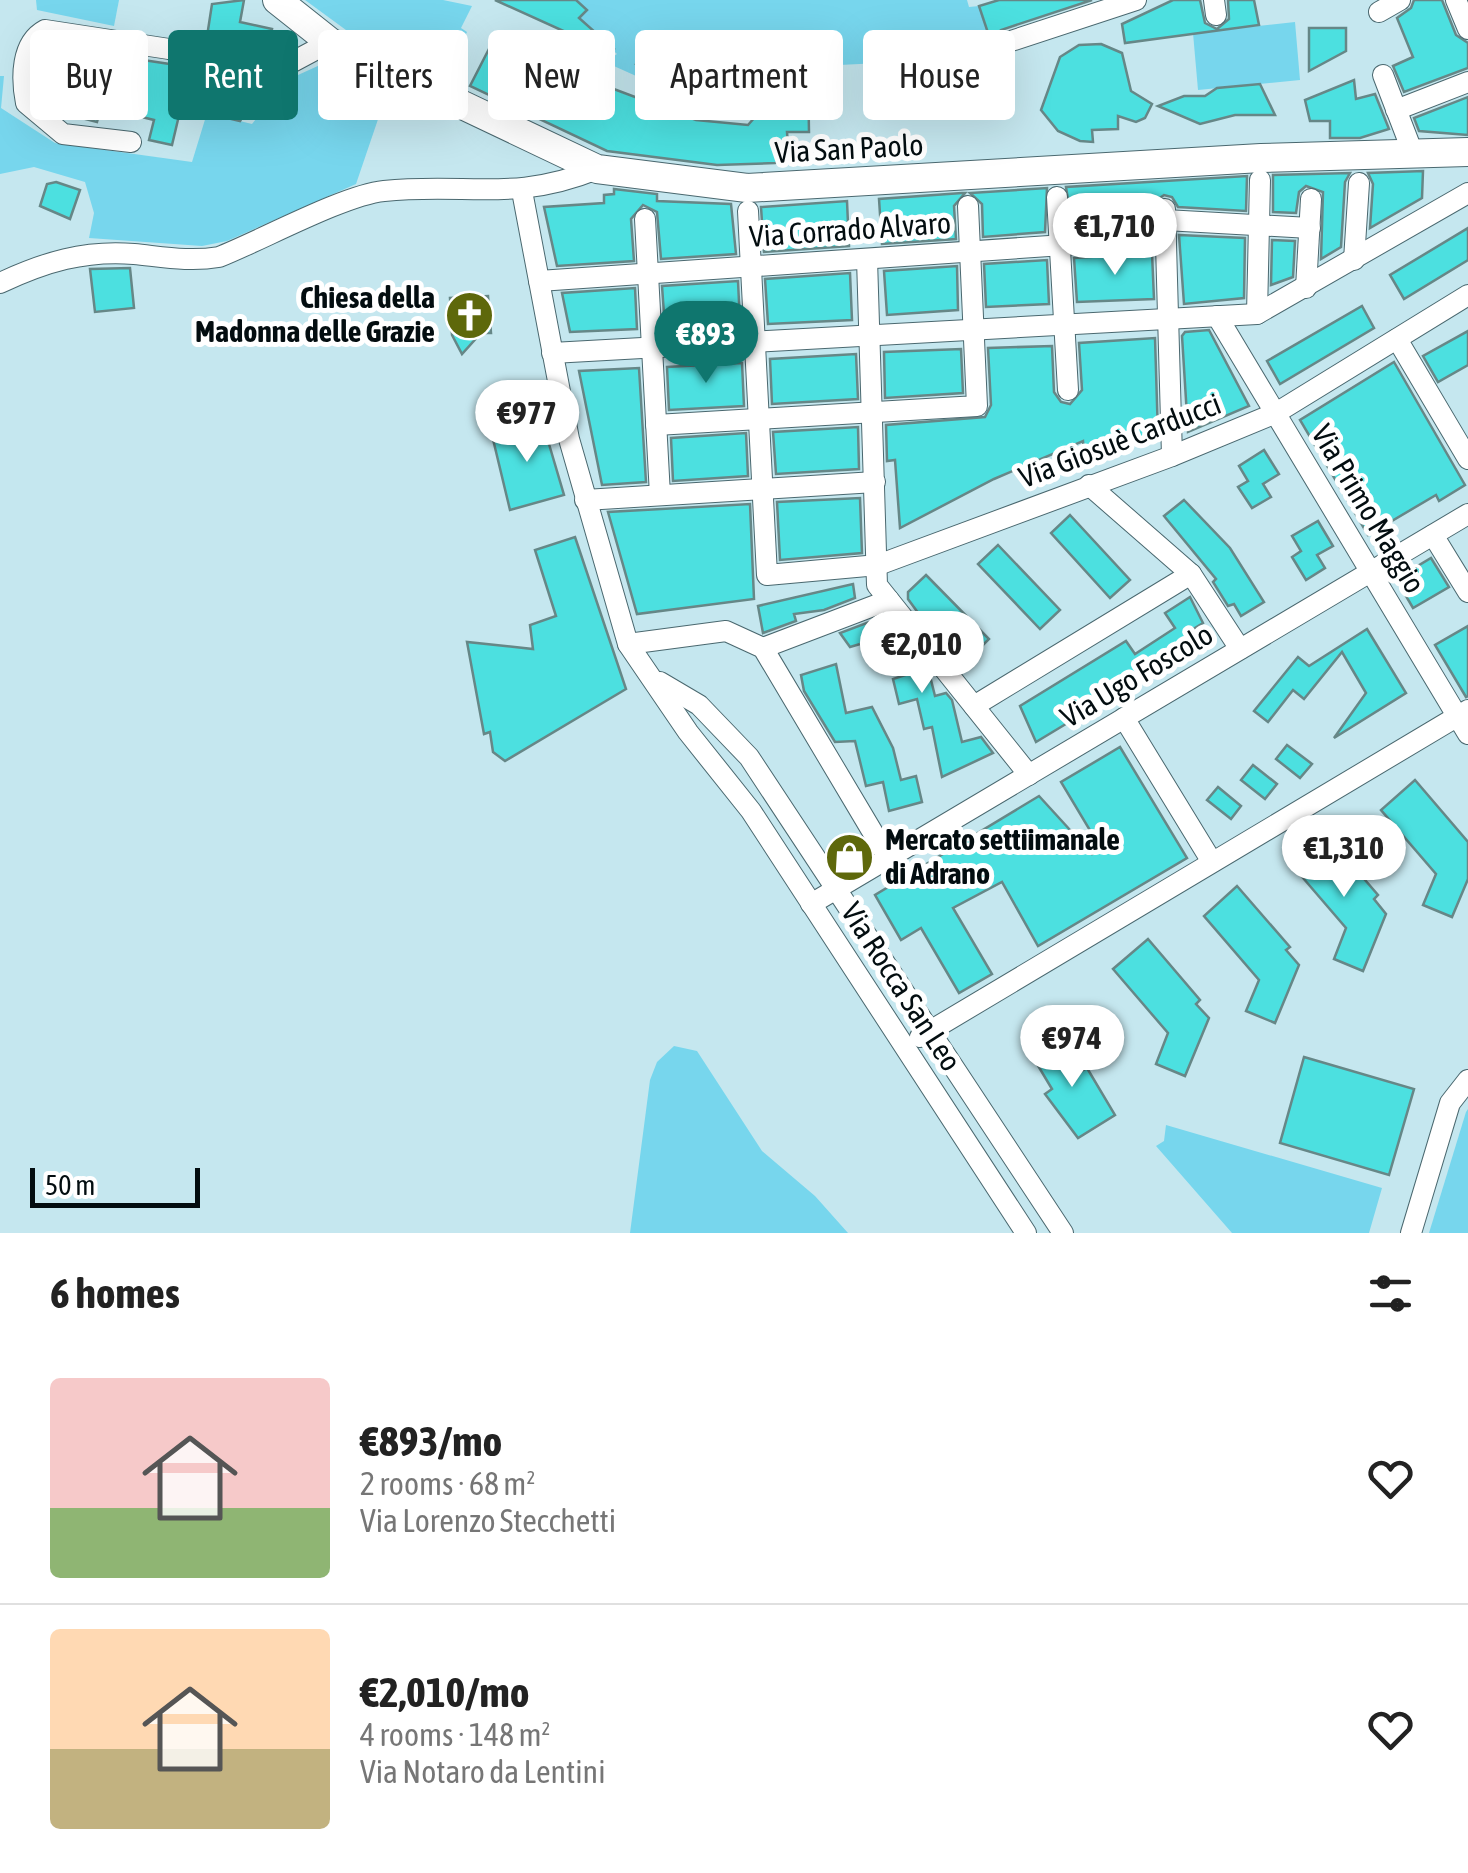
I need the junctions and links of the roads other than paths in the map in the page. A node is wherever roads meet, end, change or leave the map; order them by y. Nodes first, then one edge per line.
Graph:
1 (276, 0) edge
2 (1136, 0) edge
3 (1400, 0) edge
4 (1456, 0) edge
5 (1108, 5) edge
6 (1379, 12) dead end
7 (1468, 30) edge
8 (318, 33) edge
9 (1015, 39) edge
10 (318, 48) edge
11 (1383, 75) dead end
12 (1468, 82) edge
13 (468, 108) edge
14 (1396, 110) junction
15 (131, 142) dead end
16 (1467, 154) edge
17 (1414, 156) junction
18 (597, 169) junction
19 (1260, 180) dead end
20 (1359, 183) dead end
21 (522, 191) junction
22 (1468, 193) edge
23 (1057, 198) dead end
24 (1311, 199) dead end
25 (968, 206) dead end
26 (748, 211) dead end
27 (645, 218) dead end
28 (1165, 223) junction
29 (1259, 225) junction
30 (1310, 228) junction
31 (1060, 246) junction
32 (970, 252) junction
33 (868, 258) junction
34 (1354, 260) junction
35 (751, 266) junction
36 (648, 274) junction
37 (539, 281) junction
38 (0, 283) edge
39 (1306, 288) junction
40 (1468, 295) edge
41 (1257, 314) junction
42 (1217, 316) junction
43 (1168, 317) junction
44 (1064, 323) junction
45 (974, 329) junction
46 (870, 335) junction
47 (1397, 339) junction
48 (755, 342) junction
49 (652, 348) junction
50 (552, 354) junction
51 (1068, 390) dead end
52 (872, 412) junction
53 (1276, 414) junction
54 (759, 419) junction
55 (656, 425) junction
56 (1172, 456) junction
57 (1468, 459) edge
58 (875, 482) junction
59 (1090, 484) junction
60 (762, 489) junction
61 (660, 495) junction
62 (584, 500) junction
63 (1468, 514) edge
64 (1433, 535) junction
65 (878, 565) junction
66 (1370, 572) junction
67 (1191, 574) junction
68 (1468, 592) edge
69 (889, 600) junction
70 (628, 644) junction
71 (763, 648) junction
72 (1240, 649) junction
73 (653, 678) junction
74 (974, 706) junction
75 (1124, 718) junction
76 (1465, 720) edge
77 (1029, 774) junction
78 (888, 858) junction
79 (1212, 862) junction
80 (836, 889) junction
81 (812, 904) junction
82 (929, 1031) junction
83 (904, 1046) junction
84 (1468, 1080) edge
85 (1026, 1233) edge
86 (1063, 1233) edge
87 (1412, 1233) edge

1 - 8 main road, Via San Paolo
2 - 5 street
3 - 6 street
4 - 7 street
5 - 9 street
10 - 15 street
11 - 14 street
12 - 14 street
13 - 18 main road, Via San Paolo
14 - 17 street
16 - 17 main road, Via San Paolo
17 - 18 main road, Via San Paolo
18 - 21 street
19 - 29 street
20 - 34 street
21 - 37 street, Via Rocca San Leo
21 - 38 street
22 - 34 street
23 - 31 street
24 - 30 street
25 - 32 street
26 - 35 street
27 - 36 street
28 - 29 street, Via Corrado Alvaro
28 - 31 street, Via Corrado Alvaro
28 - 43 street
29 - 30 street, Via Corrado Alvaro
29 - 41 street
30 - 39 street
31 - 32 street, Via Corrado Alvaro
31 - 44 street
32 - 33 street, Via Corrado Alvaro
32 - 45 street
33 - 35 street, Via Corrado Alvaro
33 - 46 street
34 - 39 street
35 - 36 street, Via Corrado Alvaro
35 - 48 street
36 - 37 street, Via Corrado Alvaro
36 - 49 street
37 - 50 street, Via Rocca San Leo
39 - 41 street
40 - 47 street, Via Giosuè Carducci
41 - 42 street
42 - 43 street
42 - 53 street, Via Primo Maggio
43 - 44 street
43 - 56 street
44 - 45 street
44 - 51 street
45 - 46 street
45 - 52 street
46 - 48 street
46 - 52 street
47 - 53 street, Via Giosuè Carducci
47 - 57 street
48 - 49 street
48 - 54 street
49 - 50 street
49 - 55 street
50 - 62 street, Via Rocca San Leo
52 - 54 street
52 - 58 street
53 - 56 street, Via Giosuè Carducci
53 - 66 street, Via Primo Maggio
54 - 55 street
54 - 60 street
55 - 61 street
56 - 59 street, Via Giosuè Carducci
58 - 60 street
58 - 65 street
59 - 65 street, Via Giosuè Carducci
59 - 67 street
60 - 61 street
60 - 65 street, Via Giosuè Carducci
61 - 62 street
62 - 70 street, Via Rocca San Leo
63 - 64 street, Via Ugo Foscolo
64 - 66 street, Via Ugo Foscolo
64 - 68 street
65 - 69 street
66 - 72 street, Via Ugo Foscolo
66 - 76 street, Via Primo Maggio
67 - 72 street
67 - 74 street
69 - 71 street
69 - 74 street
70 - 71 street
70 - 73 street, Via Rocca San Leo
71 - 78 street
72 - 75 street, Via Ugo Foscolo
73 - 80 street, Via Rocca San Leo
73 - 81 street, Via Rocca San Leo
74 - 77 street
75 - 77 street, Via Ugo Foscolo
75 - 79 street
76 - 79 street
77 - 78 street, Via Ugo Foscolo
78 - 80 street, Via Ugo Foscolo
79 - 82 street
80 - 81 street, Via Ugo Foscolo
80 - 82 street, Via Rocca San Leo
81 - 83 street, Via Rocca San Leo
82 - 83 street
82 - 86 street, Via Rocca San Leo
83 - 85 street, Via Rocca San Leo
84 - 87 street

